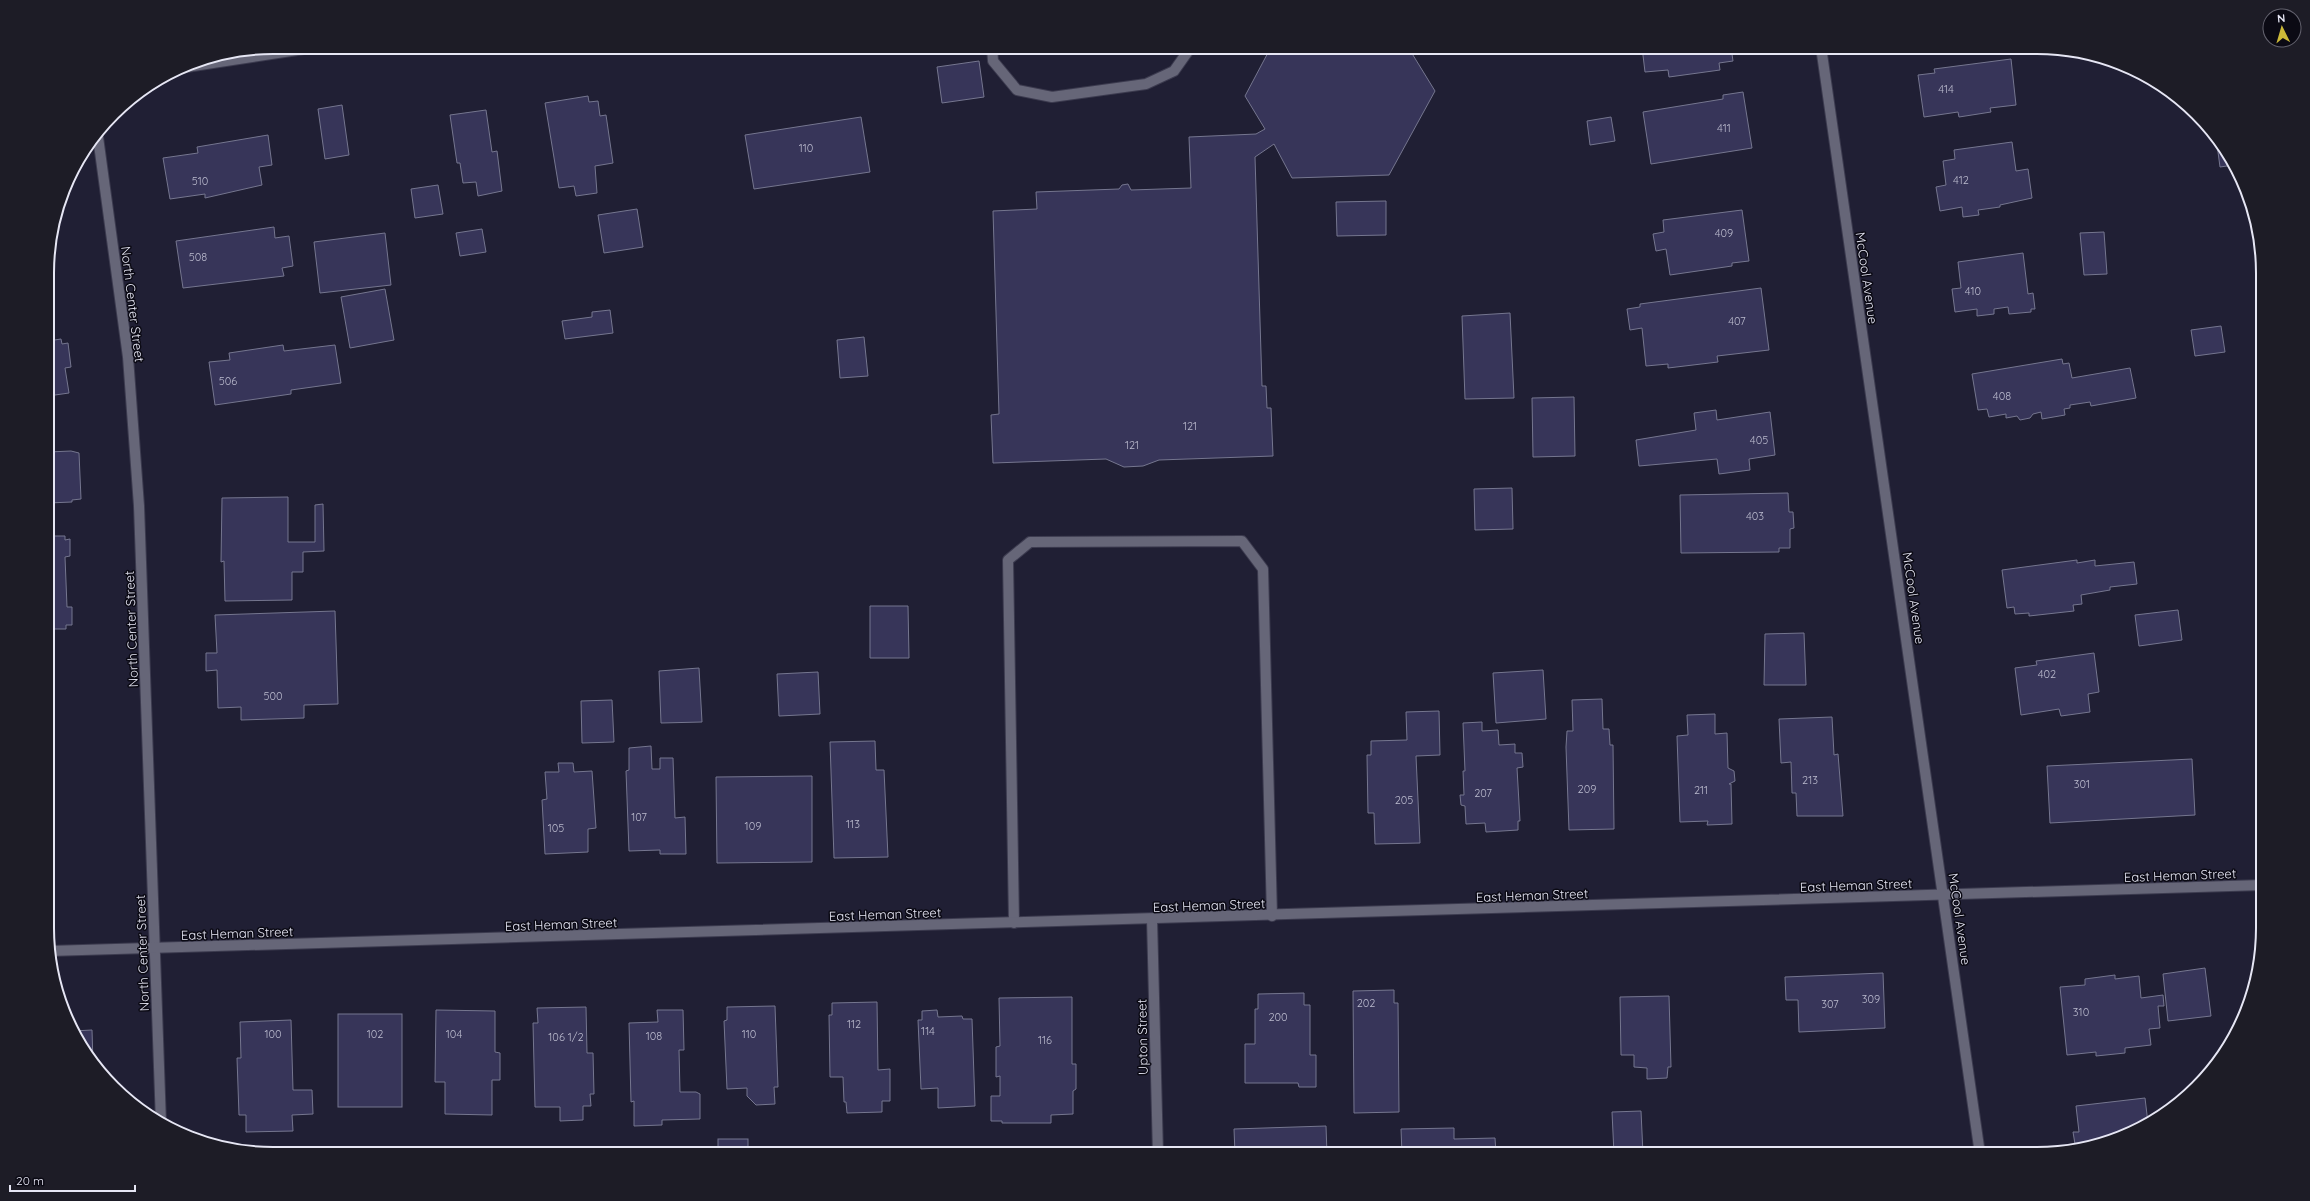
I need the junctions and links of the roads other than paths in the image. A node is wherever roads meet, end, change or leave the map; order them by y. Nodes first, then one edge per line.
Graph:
1 (271, 54) edge
2 (992, 54) edge
3 (1187, 54) edge
4 (1822, 54) edge
5 (209, 64) edge
6 (99, 141) edge
7 (2256, 885) edge
8 (1944, 896) junction
9 (1272, 916) junction
10 (1152, 919) junction
11 (1014, 923) junction
12 (155, 949) junction
13 (55, 951) edge
14 (161, 1117) edge
15 (1158, 1147) edge
16 (1979, 1147) edge

1 - 5 street
2 - 3 street
4 - 8 street, McCool Avenue
6 - 12 street, North Center Street
7 - 8 street, East Heman Street
8 - 9 street, East Heman Street
8 - 16 street, McCool Avenue
9 - 10 street, East Heman Street
9 - 11 street
10 - 11 street, East Heman Street
10 - 15 street, Upton Street
11 - 12 street, East Heman Street
12 - 13 street, East Heman Street
12 - 14 street, North Center Street

